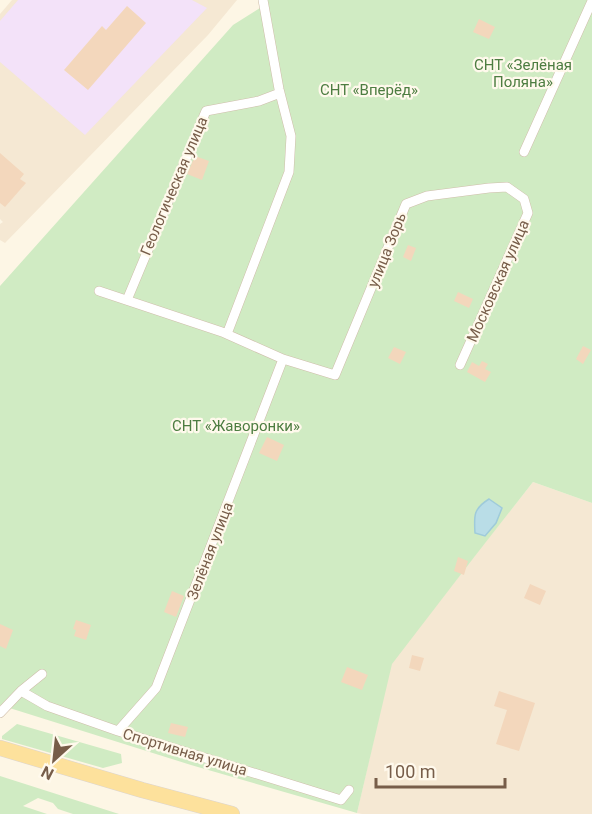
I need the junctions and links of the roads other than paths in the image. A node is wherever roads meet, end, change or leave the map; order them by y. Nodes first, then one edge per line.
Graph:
1 (263, 0) edge
2 (592, 1) edge
3 (280, 93) junction
4 (524, 152) dead end
5 (489, 188) joint
6 (99, 291) dead end
7 (127, 300) junction
8 (226, 334) junction
9 (283, 359) junction
10 (460, 365) dead end
11 (42, 674) dead end
12 (21, 691) junction
13 (0, 713) edge
14 (117, 731) junction
15 (0, 748) edge
16 (0, 758) edge
17 (349, 790) dead end
18 (194, 814) edge
19 (232, 814) edge

1 - 3 street
2 - 4 street
3 - 7 street, Геологическая улица
3 - 8 street
5 - 9 street, улица Зорь
5 - 10 street, Московская улица
6 - 7 street
7 - 8 street
8 - 9 street
9 - 14 street, Зелёная улица
11 - 12 street
12 - 13 street
12 - 14 street, Спортивная улица
14 - 17 street, Спортивная улица
15 - 19 main road
16 - 18 main road

